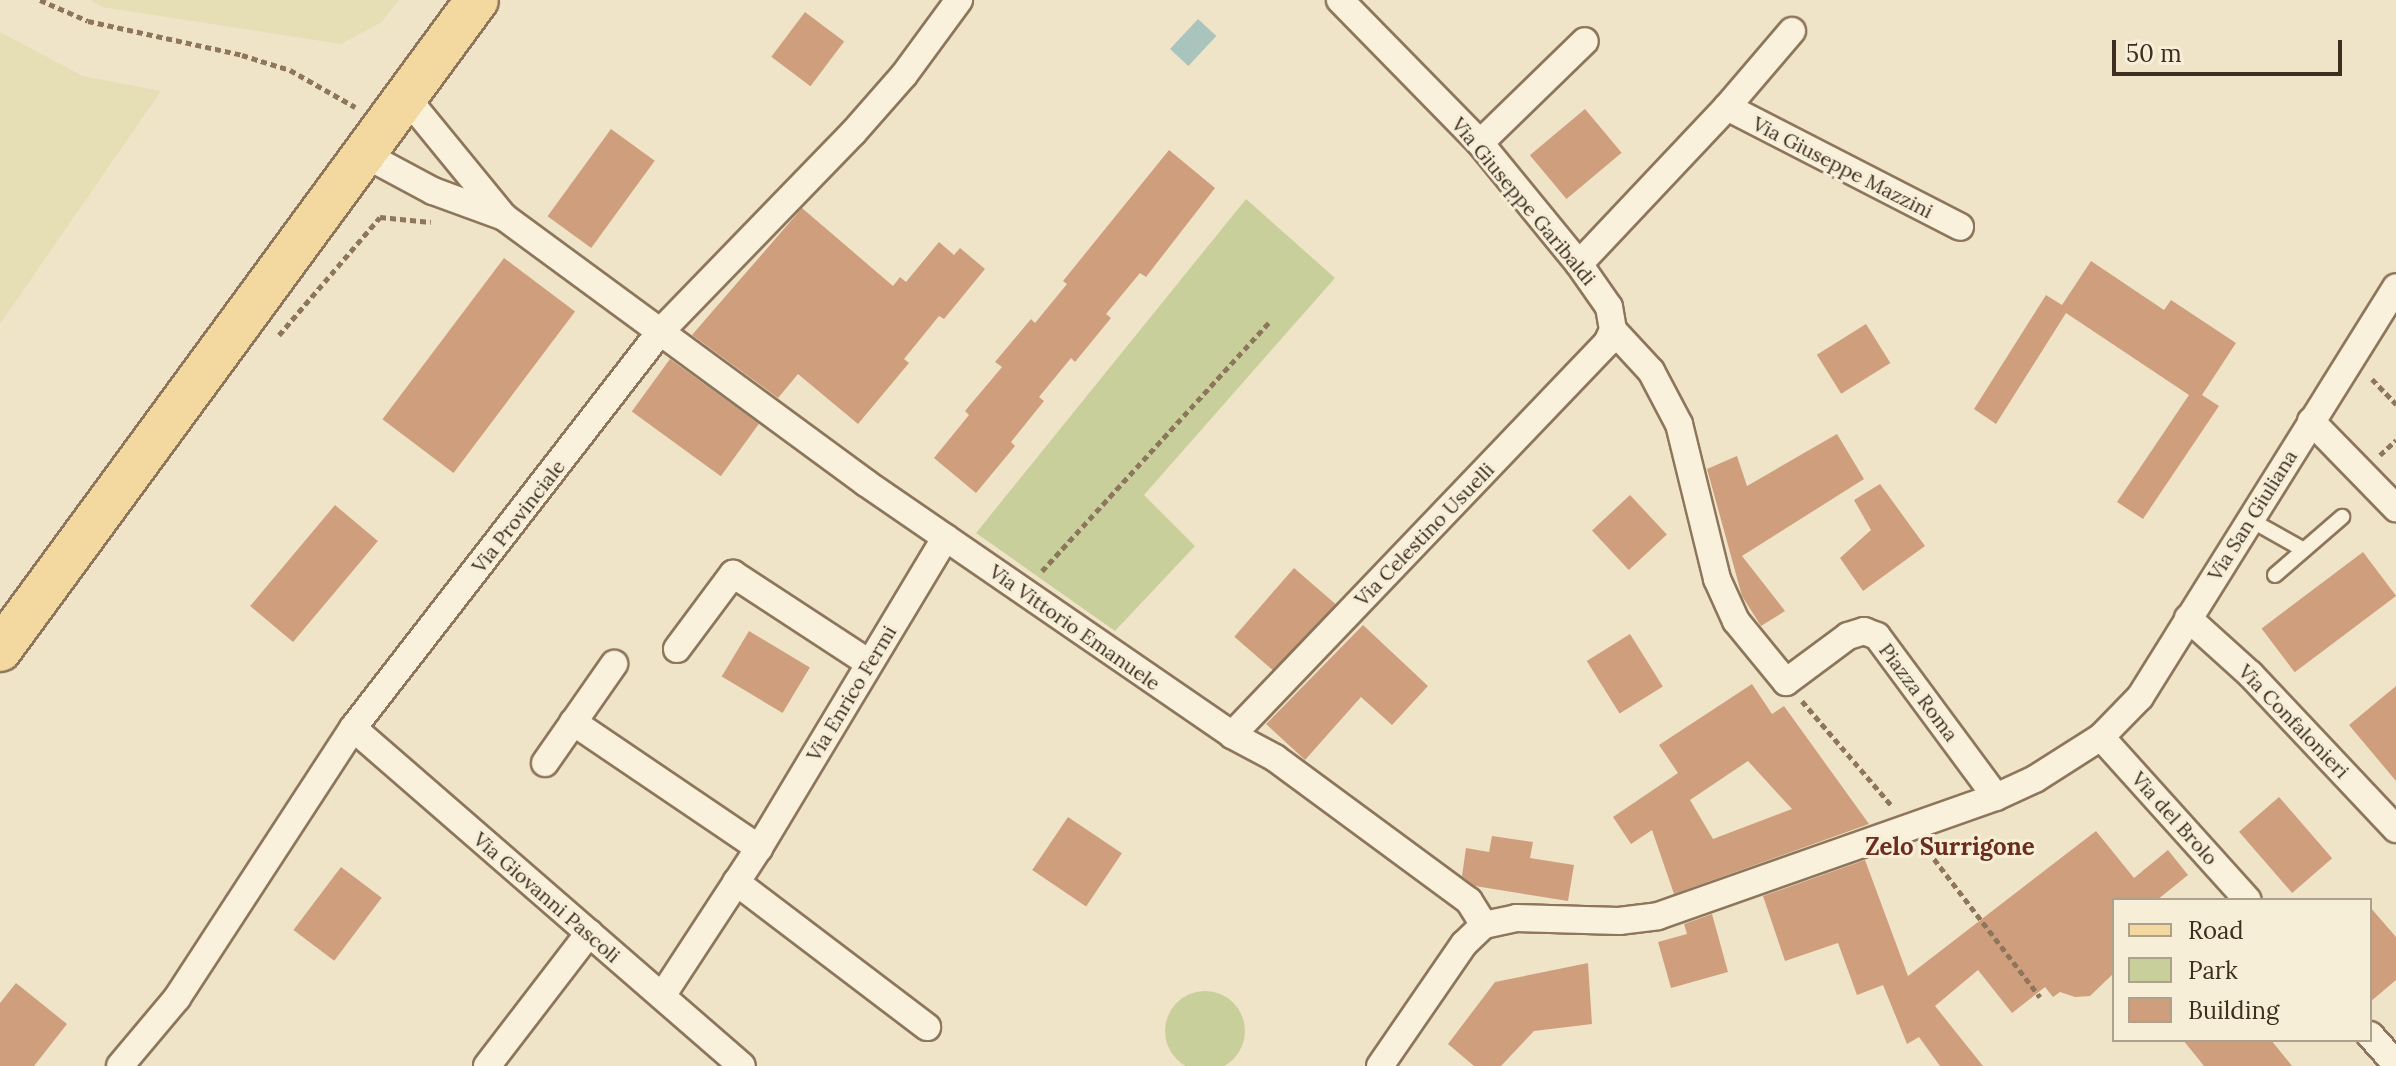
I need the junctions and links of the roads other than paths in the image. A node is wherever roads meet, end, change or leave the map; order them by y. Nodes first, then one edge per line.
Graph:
1 (477, 0) edge
2 (959, 0) edge
3 (1340, 0) edge
4 (1792, 31) dead end
5 (1585, 41) dead end
6 (1727, 107) junction
7 (384, 125) junction
8 (1480, 143) junction
9 (504, 217) junction
10 (1960, 227) dead end
11 (1579, 264) junction
12 (2396, 288) edge
13 (1613, 330) junction
14 (660, 332) junction
15 (2311, 421) junction
16 (2396, 508) edge
17 (2342, 517) dead end
18 (2249, 519) junction
19 (945, 538) junction
20 (2304, 550) junction
21 (2275, 575) dead end
22 (2188, 618) junction
23 (677, 649) dead end
24 (0, 650) edge
25 (869, 663) junction
26 (614, 664) dead end
27 (1786, 682) joint
28 (573, 722) junction
29 (353, 728) junction
30 (1232, 735) junction
31 (2101, 737) junction
32 (545, 763) dead end
33 (1996, 797) junction
34 (2396, 829) edge
35 (759, 848) junction
36 (736, 882) junction
37 (2246, 898) edge
38 (1484, 925) junction
39 (589, 933) junction
40 (662, 996) junction
41 (927, 1027) dead end
42 (2372, 1037) edge
43 (1391, 1062) edge
44 (2396, 1064) edge
45 (120, 1066) edge
46 (487, 1066) edge
47 (742, 1066) edge

1 - 7 main road
2 - 14 street, Via Provinciale
3 - 8 street, Via Giuseppe Garibaldi
4 - 6 street, Via Giuseppe Mazzini
5 - 8 street
6 - 10 street, Via Giuseppe Mazzini
6 - 11 street, Via Giuseppe Mazzini
7 - 9 street
7 - 9 street
7 - 24 main road
8 - 11 street, Via Giuseppe Garibaldi
9 - 14 street, Via Vittorio Emanuele
11 - 13 street, Via Giuseppe Garibaldi
12 - 15 street, Via San Giuliana
13 - 27 street, Via Giuseppe Garibaldi
13 - 30 street, Via Celestino Usuelli
14 - 19 street, Via Vittorio Emanuele
14 - 29 street, Via Provinciale
15 - 16 street
15 - 18 street, Via San Giuliana
17 - 20 lane
18 - 20 lane
18 - 22 street, Via San Giuliana
19 - 25 street, Via Enrico Fermi
19 - 30 street, Via Vittorio Emanuele
20 - 21 lane
22 - 31 street, Via San Giuliana
22 - 34 street, Via Confalonieri
23 - 25 street
25 - 35 street, Via Enrico Fermi
26 - 28 street
27 - 33 street, Piazza Roma
28 - 32 street
28 - 35 street
29 - 39 street, Via Giovanni Pascoli
29 - 45 street, Via Provinciale
30 - 38 street, Via Vittorio Emanuele
31 - 33 street
31 - 37 street, Via del Brolo
33 - 38 street
35 - 36 street, Via Enrico Fermi
36 - 40 street, Via Enrico Fermi
36 - 41 street
38 - 43 street
39 - 40 street, Via Giovanni Pascoli
39 - 46 street
40 - 47 street, Via Giovanni Pascoli
42 - 44 street

